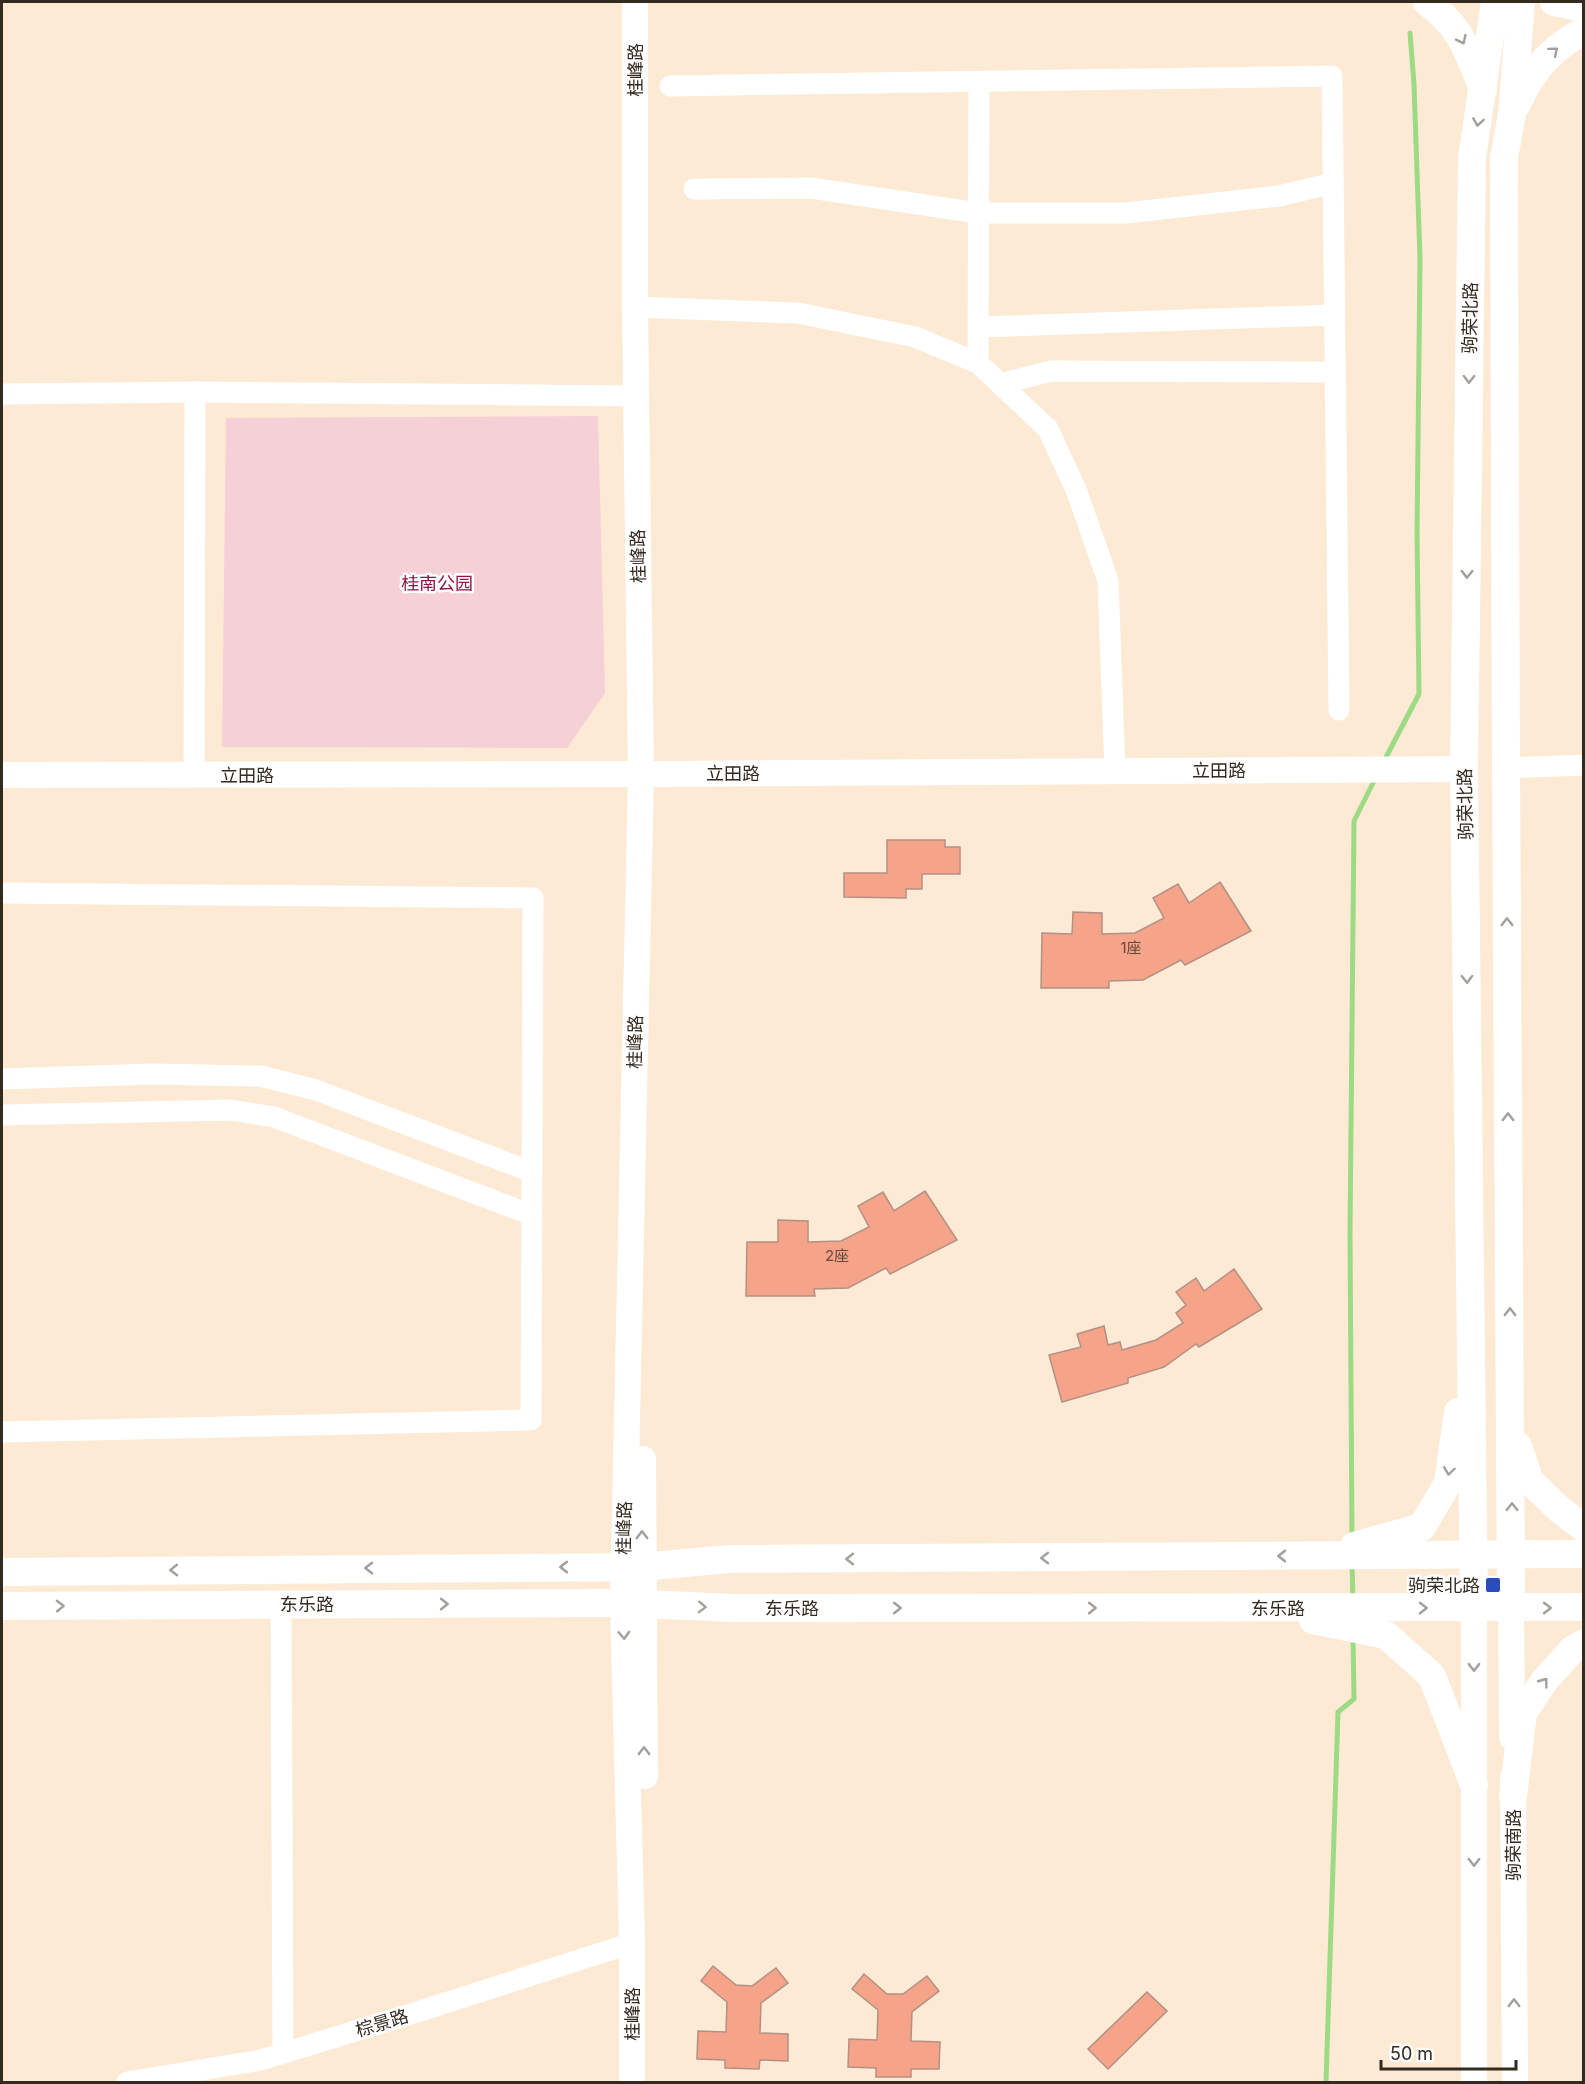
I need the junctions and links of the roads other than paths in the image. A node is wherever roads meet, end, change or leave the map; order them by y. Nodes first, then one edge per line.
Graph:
1 (635, 2) edge
2 (643, 2) edge
3 (1427, 2) edge
4 (1495, 2) edge
5 (1521, 2) edge
6 (1554, 2) edge
7 (1584, 8) edge
8 (1584, 31) edge
9 (979, 82) junction
10 (670, 86) dead end
11 (1483, 89) junction
12 (1512, 114) junction
13 (1334, 183) junction
14 (694, 189) dead end
15 (978, 213) junction
16 (640, 307) junction
17 (1335, 315) junction
18 (978, 327) junction
19 (978, 363) junction
20 (1335, 372) junction
21 (1000, 384) junction
22 (195, 392) junction
23 (2, 394) edge
24 (636, 396) junction
25 (1339, 710) dead end
26 (1584, 765) edge
27 (1506, 768) junction
28 (1464, 769) junction
29 (1115, 770) junction
30 (644, 774) junction
31 (2, 775) edge
32 (194, 775) junction
33 (2, 893) edge
34 (2, 1079) edge
35 (2, 1115) edge
36 (532, 1172) junction
37 (532, 1215) junction
38 (1471, 1330) junction
39 (1511, 1425) junction
40 (2, 1432) edge
41 (1584, 1528) edge
42 (1345, 1552) junction
43 (1512, 1554) junction
44 (1584, 1554) edge
45 (1474, 1555) junction
46 (632, 1567) junction
47 (2, 1572) edge
48 (281, 1604) junction
49 (633, 1604) junction
50 (2, 1606) edge
51 (1474, 1608) junction
52 (1511, 1608) junction
53 (1584, 1608) edge
54 (1353, 1618) junction
55 (1584, 1643) edge
56 (1474, 1785) junction
57 (1513, 1797) junction
58 (632, 1943) junction
59 (283, 2053) junction
60 (127, 2082) edge
61 (632, 2082) edge
62 (647, 2082) edge
63 (1474, 2082) edge
64 (1515, 2082) edge

1 - 16 street, 桂峰路
2 - 16 street
3 -> 11 main road
4 - 11 main road, 驹荣北路
5 - 12 main road
6 - 7 main road
12 -> 8 main road
9 - 10 street
9 - 13 street
9 - 15 street
11 -> 28 main road, 驹荣北路
12 - 27 main road
13 - 15 street
13 - 17 street
14 - 15 street
15 - 18 street
16 - 19 street
16 - 24 street, 桂峰路
16 - 30 street
17 - 18 street
17 - 20 street
18 - 19 street
19 - 21 street
20 - 21 street
20 - 25 street
21 - 29 street
22 - 23 street
22 - 24 street
22 - 32 street
24 - 30 street, 桂峰路
26 - 27 street
39 -> 27 main road
28 - 29 street, 立田路
28 -> 38 main road, 驹荣北路
29 - 30 street, 立田路
30 - 32 street, 立田路
30 - 46 street, 桂峰路
31 - 32 street, 立田路
33 - 36 street
34 - 36 street
35 - 37 street
36 - 37 street
37 - 40 street
38 -> 42 main road
38 - 45 main road, 驹荣北路
39 - 41 main road
43 -> 39 main road
42 - 45 main road
42 -> 46 main road
43 - 44 main road
43 - 45 main road
43 - 52 main road
45 - 51 main road, 驹荣北路
46 -> 47 main road
46 - 49 street, 桂峰路
48 -> 49 main road, 东乐路
50 -> 48 main road, 东乐路
48 - 59 street
49 -> 54 main road, 东乐路
49 -> 58 street, 桂峰路
62 -> 49 street
51 - 52 main road, 东乐路
54 -> 51 main road, 东乐路
51 -> 56 street
52 -> 53 main road, 东乐路
52 - 57 street, 驹荣南路
54 - 56 main road
57 -> 55 main road
56 -> 63 street
64 -> 57 street, 驹荣南路
58 - 59 street, 棕景路
58 - 61 street, 桂峰路
59 - 60 street, 棕景路

